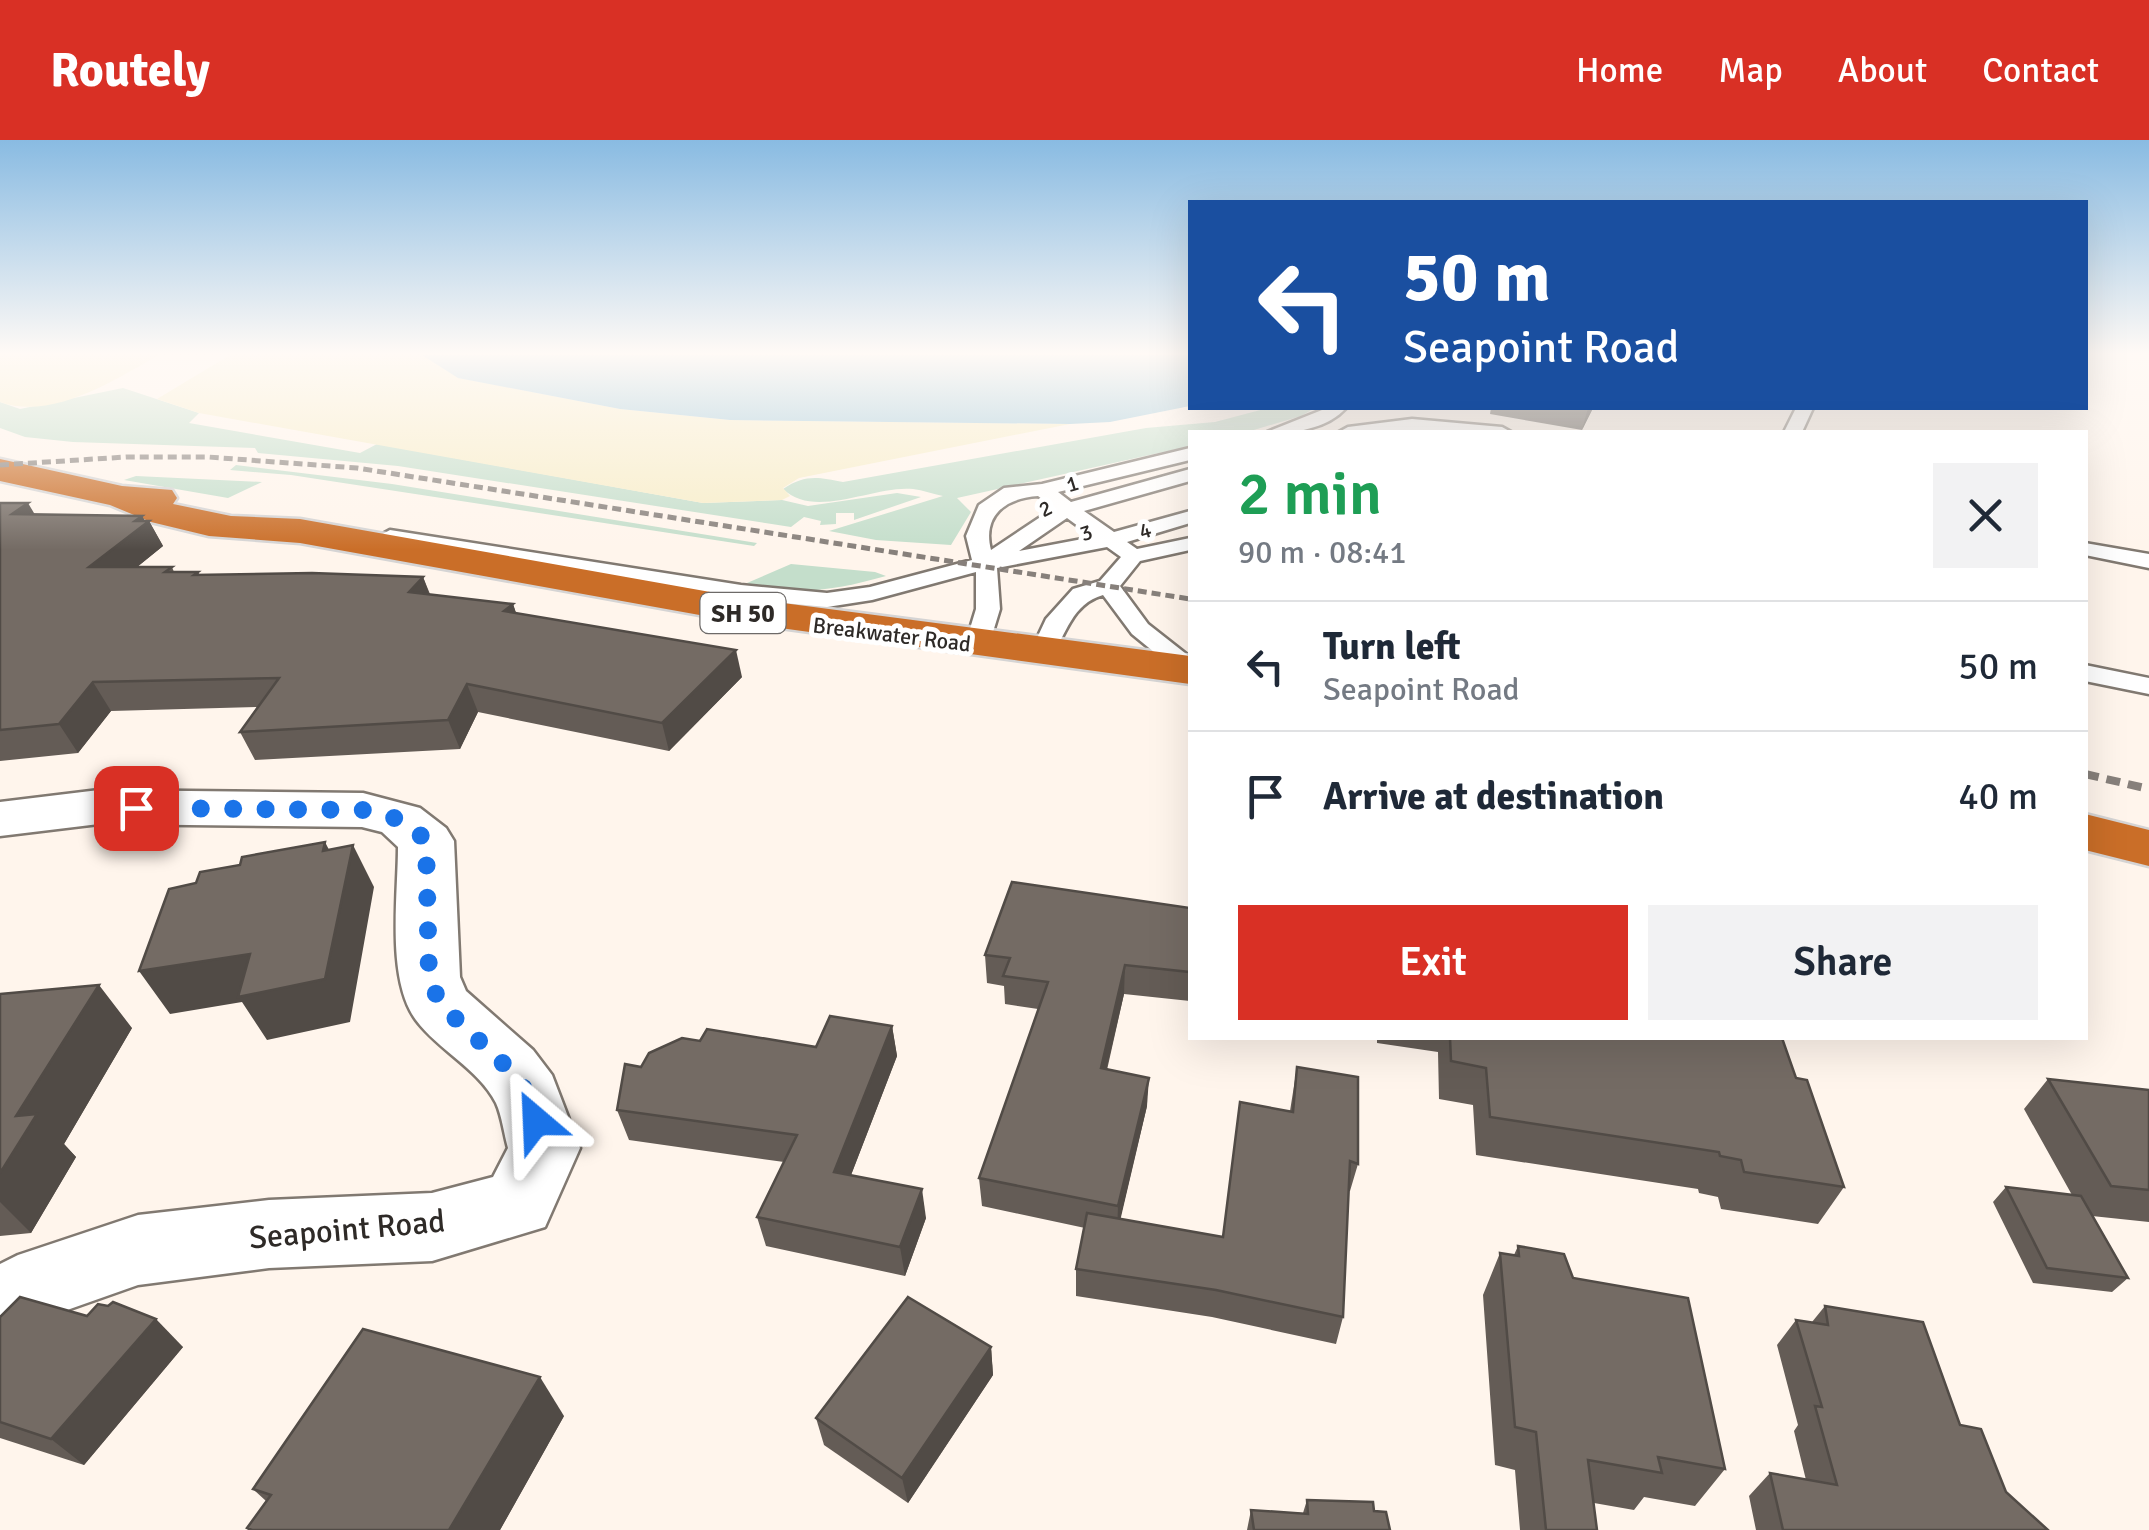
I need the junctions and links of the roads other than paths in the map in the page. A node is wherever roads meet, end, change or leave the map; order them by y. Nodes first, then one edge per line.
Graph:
1 (1315, 420) edge
2 (1282, 430) edge
3 (1364, 430) edge
4 (1480, 430) edge
5 (1188, 454) edge
6 (0, 470) edge
7 (1188, 476) edge
8 (1042, 490) junction
9 (1188, 490) edge
10 (0, 496) edge
11 (129, 500) junction
12 (1188, 502) edge
13 (1188, 517) edge
14 (287, 524) junction
15 (1088, 524) junction
16 (1188, 544) edge
17 (2088, 550) edge
18 (1134, 556) junction
19 (2149, 561) edge
20 (982, 566) junction
21 (1108, 586) junction
22 (977, 645) junction
23 (1042, 653) junction
24 (1188, 668) edge
25 (1188, 670) edge
26 (2088, 675) edge
27 (2149, 686) edge
28 (0, 819) edge
29 (2088, 833) edge
30 (2149, 848) edge
31 (0, 1306) edge

1 - 2 lane
3 - 4 lane
5 - 8 lane
6 - 11 highway, SH 50
7 - 15 lane, 1
8 - 15 lane
8 - 20 lane
9 - 15 lane, 2
10 - 11 highway
11 - 14 highway, Breakwater Road / SH 50
12 - 15 lane, 3
13 - 15 lane, 4
14 - 20 lane
14 - 22 highway, Breakwater Road / SH 50
15 - 18 lane
15 - 20 lane, 4
15 - 20 lane, 2
16 - 18 lane
17 - 19 lane
18 - 21 lane
20 - 22 lane
21 - 23 lane
21 - 24 lane
22 - 23 highway, Breakwater Road / SH 50
23 - 25 highway, Breakwater Road / SH 50
26 - 27 lane
28 - 31 street, Seapoint Road
29 - 30 highway

